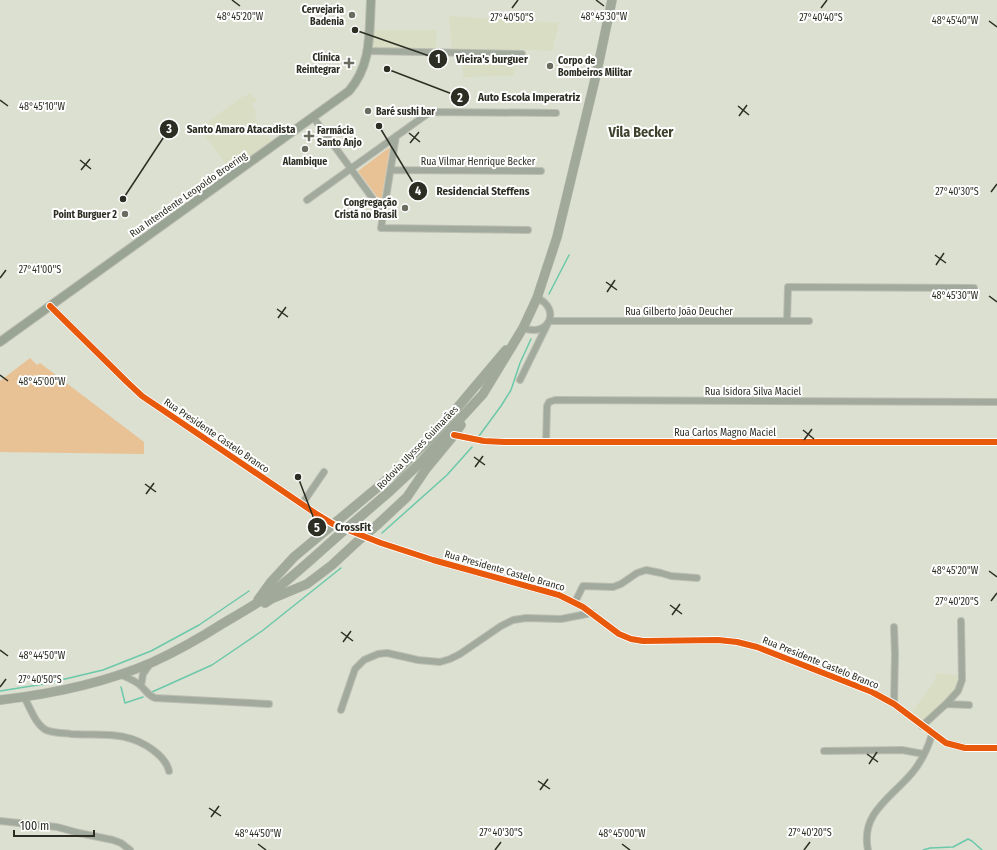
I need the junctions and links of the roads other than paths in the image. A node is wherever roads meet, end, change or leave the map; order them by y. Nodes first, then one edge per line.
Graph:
1 (371, 0) edge
2 (612, 0) edge
3 (368, 51) junction
4 (522, 54) dead end
5 (556, 112) dead end
6 (313, 118) junction
7 (396, 136) junction
8 (351, 169) junction
9 (391, 170) junction
10 (541, 172) dead end
11 (307, 200) dead end
12 (384, 214) junction
13 (528, 230) dead end
14 (974, 288) dead end
15 (537, 298) junction
16 (50, 306) junction
17 (549, 321) junction
18 (787, 321) junction
19 (808, 321) dead end
20 (521, 331) junction
21 (0, 342) edge
22 (520, 380) dead end
23 (483, 394) junction
24 (997, 402) edge
25 (454, 436) junction
26 (546, 442) junction
27 (997, 442) edge
28 (324, 472) dead end
29 (302, 504) junction
30 (333, 524) junction
31 (363, 536) junction
32 (697, 578) dead end
33 (575, 602) junction
34 (253, 605) junction
35 (592, 613) junction
36 (961, 620) dead end
37 (221, 624) junction
38 (894, 627) dead end
39 (151, 662) junction
40 (119, 674) junction
41 (141, 686) junction
42 (24, 697) junction
43 (0, 700) edge
44 (269, 704) dead end
45 (894, 704) junction
46 (946, 704) junction
47 (969, 705) dead end
48 (341, 710) dead end
49 (922, 726) junction
50 (932, 734) junction
51 (997, 748) edge
52 (824, 751) dead end
53 (924, 754) junction
54 (169, 771) dead end
55 (0, 821) edge
56 (130, 850) edge
57 (868, 850) edge

1 - 3 main road, Rua Intendente Leopoldo Broering
2 - 15 highway, Rodovia Ulysses Guimarães
3 - 4 street
3 - 6 main road, Rua Intendente Leopoldo Broering
5 - 7 street
6 - 8 street
6 - 16 main road, Rua Intendente Leopoldo Broering
7 - 8 street
7 - 9 street
8 - 11 street
8 - 12 street
9 - 10 street, Rua Vilmar Henrique Becker
9 - 12 street
12 - 13 street
14 - 18 street
15 - 17 street
15 - 20 highway, Rodovia Ulysses Guimarães
16 - 21 main road, Rua Intendente Leopoldo Broering
16 - 29 street, Rua Presidente Castelo Branco
17 - 18 street, Rua Gilberto João Deucher
17 - 20 street
17 - 22 street
18 - 19 street, Rua Gilberto João Deucher
20 - 23 highway, Rodovia Ulysses Guimarães
20 - 30 highway
23 - 25 highway
23 - 34 highway, Rodovia Ulysses Guimarães, bridge
24 - 26 street, Rua Isidora Silva Maciel
25 - 26 street, Rua Carlos Magno Maciel
25 - 31 highway
26 - 27 street, Rua Carlos Magno Maciel
28 - 29 street
29 - 30 street, Rua Presidente Castelo Branco
30 - 31 street, Rua Presidente Castelo Branco
30 - 34 highway
31 - 33 street, Rua Presidente Castelo Branco
31 - 37 highway
32 - 33 street
33 - 35 street, Rua Presidente Castelo Branco
34 - 37 highway, Rodovia Ulysses Guimarães
35 - 45 street, Rua Presidente Castelo Branco
35 - 48 street
36 - 46 street
37 - 39 highway, Rodovia Ulysses Guimarães
38 - 45 street
39 - 40 highway, Rodovia Ulysses Guimarães
39 - 41 street
40 - 41 street
40 - 42 highway, Rodovia Ulysses Guimarães
41 - 44 street
42 - 43 highway, Rodovia Ulysses Guimarães
42 - 54 street
45 - 49 street, Rua Presidente Castelo Branco
46 - 47 street
46 - 49 street
49 - 50 street, Rua Presidente Castelo Branco
50 - 51 street, Rua Presidente Castelo Branco
50 - 53 street
52 - 53 street
53 - 57 street
55 - 56 street

